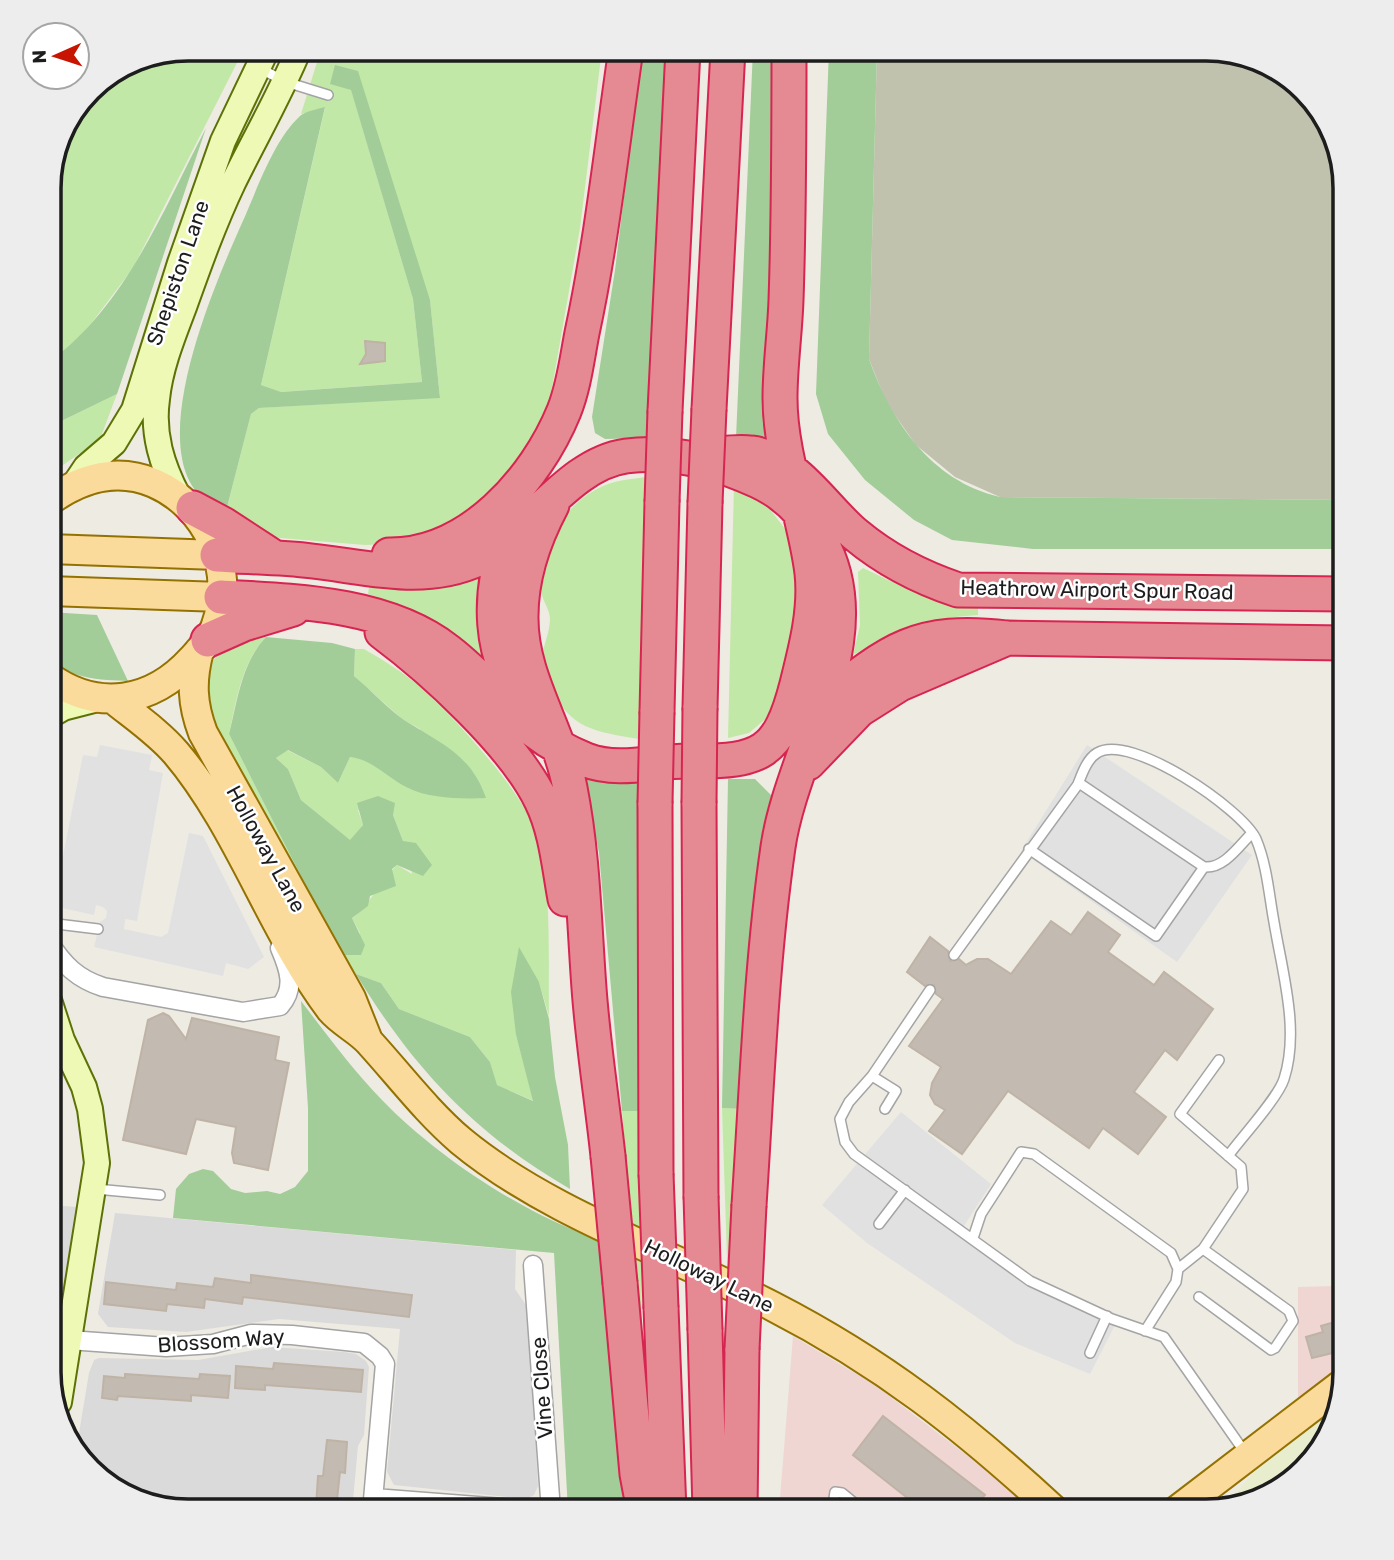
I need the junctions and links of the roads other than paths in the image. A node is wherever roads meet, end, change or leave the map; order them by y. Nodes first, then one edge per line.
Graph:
1 (262, 61) edge
2 (266, 61) edge
3 (294, 61) edge
4 (624, 61) edge
5 (682, 61) edge
6 (727, 62) edge
7 (789, 62) edge
8 (286, 82) junction
9 (328, 95) dead end
10 (591, 292) junction
11 (786, 304) junction
12 (685, 457) junction
13 (792, 473) junction
14 (74, 485) junction
15 (62, 493) edge
16 (555, 500) junction
17 (185, 502) junction
18 (799, 509) junction
19 (509, 536) junction
20 (62, 549) edge
21 (217, 555) junction
22 (274, 558) junction
23 (314, 561) junction
24 (62, 591) edge
25 (1110, 593) junction
26 (1333, 594) edge
27 (221, 597) junction
28 (312, 604) junction
29 (357, 613) junction
30 (1007, 638) junction
31 (1333, 643) edge
32 (204, 646) junction
33 (62, 685) edge
34 (105, 699) junction
35 (820, 706) junction
36 (62, 709) edge
37 (555, 735) junction
38 (779, 737) junction
39 (796, 777) junction
40 (1078, 784) junction
41 (1252, 833) junction
42 (1029, 849) junction
43 (244, 862) junction
44 (1204, 866) junction
45 (61, 925) edge
46 (98, 929) dead end
47 (954, 955) dead end
48 (61, 958) edge
49 (589, 989) junction
50 (930, 990) dead end
51 (368, 1040) junction
52 (61, 1044) edge
53 (1219, 1060) dead end
54 (872, 1076) junction
55 (884, 1109) dead end
56 (1228, 1156) junction
57 (94, 1189) junction
58 (905, 1190) junction
59 (160, 1195) dead end
60 (879, 1224) dead end
61 (973, 1237) junction
62 (1203, 1249) junction
63 (533, 1265) dead end
64 (1178, 1269) junction
65 (1199, 1297) dead end
66 (1107, 1316) junction
67 (1145, 1331) junction
68 (69, 1340) junction
69 (1090, 1353) dead end
70 (62, 1385) edge
71 (1331, 1392) edge
72 (1247, 1456) junction
73 (373, 1499) edge
74 (550, 1499) edge
75 (642, 1499) edge
76 (669, 1499) edge
77 (710, 1499) edge
78 (740, 1499) edge
79 (834, 1499) edge
80 (849, 1499) edge
81 (1042, 1499) edge
82 (1191, 1499) edge

1 - 14 street, Shepiston Lane
2 - 8 lane
3 - 8 street, Shepiston Lane
4 - 10 highway
5 - 76 highway, bridge
6 - 77 highway, bridge
7 - 11 highway
8 - 9 lane
8 - 17 street, Shepiston Lane
10 - 19 highway
10 - 23 highway
11 - 13 highway
11 - 25 highway
12 - 13 highway, Heathrow Airport Spur Road
12 - 16 highway
12 - 18 highway
13 - 18 highway
13 - 25 highway, Heathrow Airport Spur Road
14 - 15 main road
14 - 17 main road
16 - 19 highway
16 - 37 highway
17 - 21 main road
17 - 22 highway
18 - 35 highway
18 - 38 highway
19 - 23 highway
19 - 37 highway
20 - 21 main road
21 - 22 highway
21 - 27 main road
22 - 23 highway
24 - 27 main road
25 - 26 highway, Heathrow Airport Spur Road
27 - 28 highway
27 - 32 main road
28 - 29 highway
28 - 32 highway
29 - 37 highway
29 - 49 highway
30 - 31 highway
30 - 35 highway
30 - 39 highway
32 - 34 main road
32 - 51 main road, Holloway Lane
33 - 34 main road
34 - 36 street
34 - 43 main road, Holloway Lane
35 - 38 highway
35 - 39 highway
37 - 38 highway
37 - 49 highway
39 - 78 highway, bridge
40 - 41 lane
40 - 42 lane
40 - 44 lane
41 - 44 lane
41 - 56 lane
42 - 44 lane
42 - 47 lane
43 - 48 street
43 - 51 main road, Holloway Lane
45 - 46 lane
49 - 75 highway, bridge
50 - 54 lane
51 - 81 main road, Holloway Lane
52 - 57 street
53 - 56 lane
54 - 55 lane
54 - 58 lane
56 - 62 lane
57 - 59 lane
57 - 68 street
58 - 60 lane
58 - 61 lane
61 - 64 lane
61 - 66 lane
62 - 64 lane
62 - 65 lane
63 - 74 street, Vine Close
64 - 67 lane
66 - 67 lane
66 - 69 lane
67 - 72 lane
68 - 70 street
68 - 73 street, Blossom Way
71 - 72 main road
72 - 82 main road
79 - 80 lane

